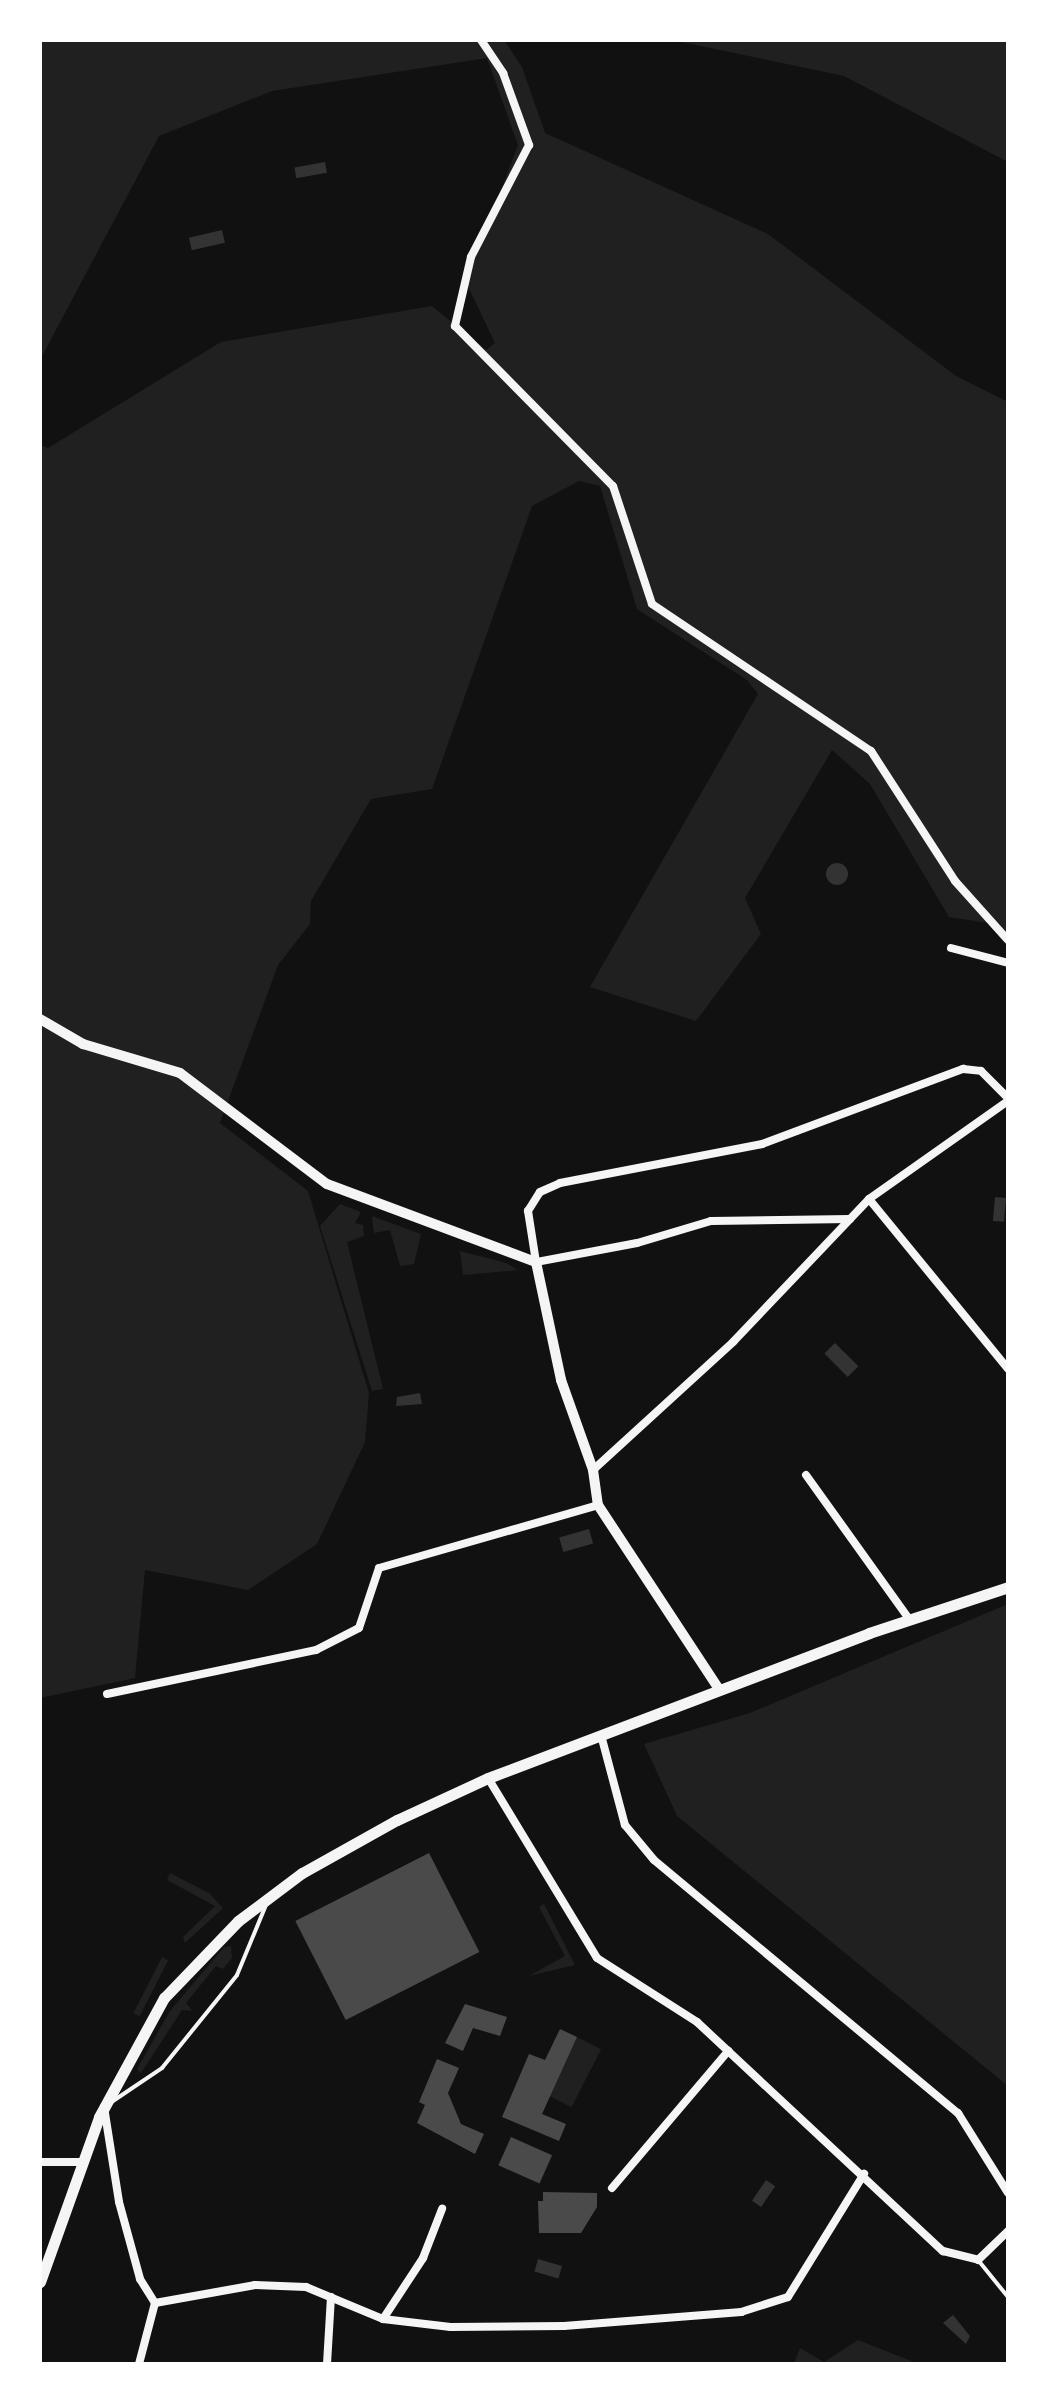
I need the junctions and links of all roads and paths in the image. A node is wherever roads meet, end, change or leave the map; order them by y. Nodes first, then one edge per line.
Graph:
1 (481, 40) edge
2 (1008, 940) edge
3 (951, 948) dead end
4 (1008, 963) edge
5 (40, 1019) edge
6 (1008, 1099) edge
7 (869, 1199) junction
8 (850, 1219) junction
9 (536, 1262) junction
10 (1008, 1369) edge
11 (593, 1470) junction
12 (806, 1475) dead end
13 (598, 1505) junction
14 (1008, 1587) edge
15 (910, 1620) junction
16 (719, 1689) junction
17 (107, 1694) dead end
18 (601, 1735) junction
19 (488, 1778) junction
20 (268, 1899) junction
21 (728, 2051) junction
22 (104, 2107) junction
23 (40, 2162) edge
24 (83, 2162) junction
25 (864, 2174) junction
26 (612, 2188) dead end
27 (1008, 2193) edge
28 (442, 2209) dead end
29 (1008, 2231) edge
30 (978, 2260) junction
31 (40, 2282) edge
32 (331, 2297) junction
33 (1008, 2297) edge
34 (155, 2303) junction
35 (383, 2319) junction
36 (139, 2364) edge
37 (327, 2364) edge

1 - 2 street
3 - 4 street
5 - 9 street
6 - 7 street
6 - 9 street
7 - 8 street
7 - 10 street
8 - 9 street
8 - 11 street
9 - 11 street
11 - 13 street
12 - 15 street
13 - 16 street
13 - 17 street
14 - 15 main road
15 - 16 main road
16 - 18 main road
18 - 19 main road
18 - 27 street
19 - 20 main road
19 - 21 street
20 - 22 main road
20 - 22 lane
21 - 25 street
21 - 26 street
22 - 24 main road
22 - 34 street
23 - 24 street
24 - 31 main road
25 - 30 street
25 - 35 street
28 - 35 street
29 - 30 street
30 - 33 lane
32 - 34 street
32 - 35 street
32 - 37 street
34 - 36 street

